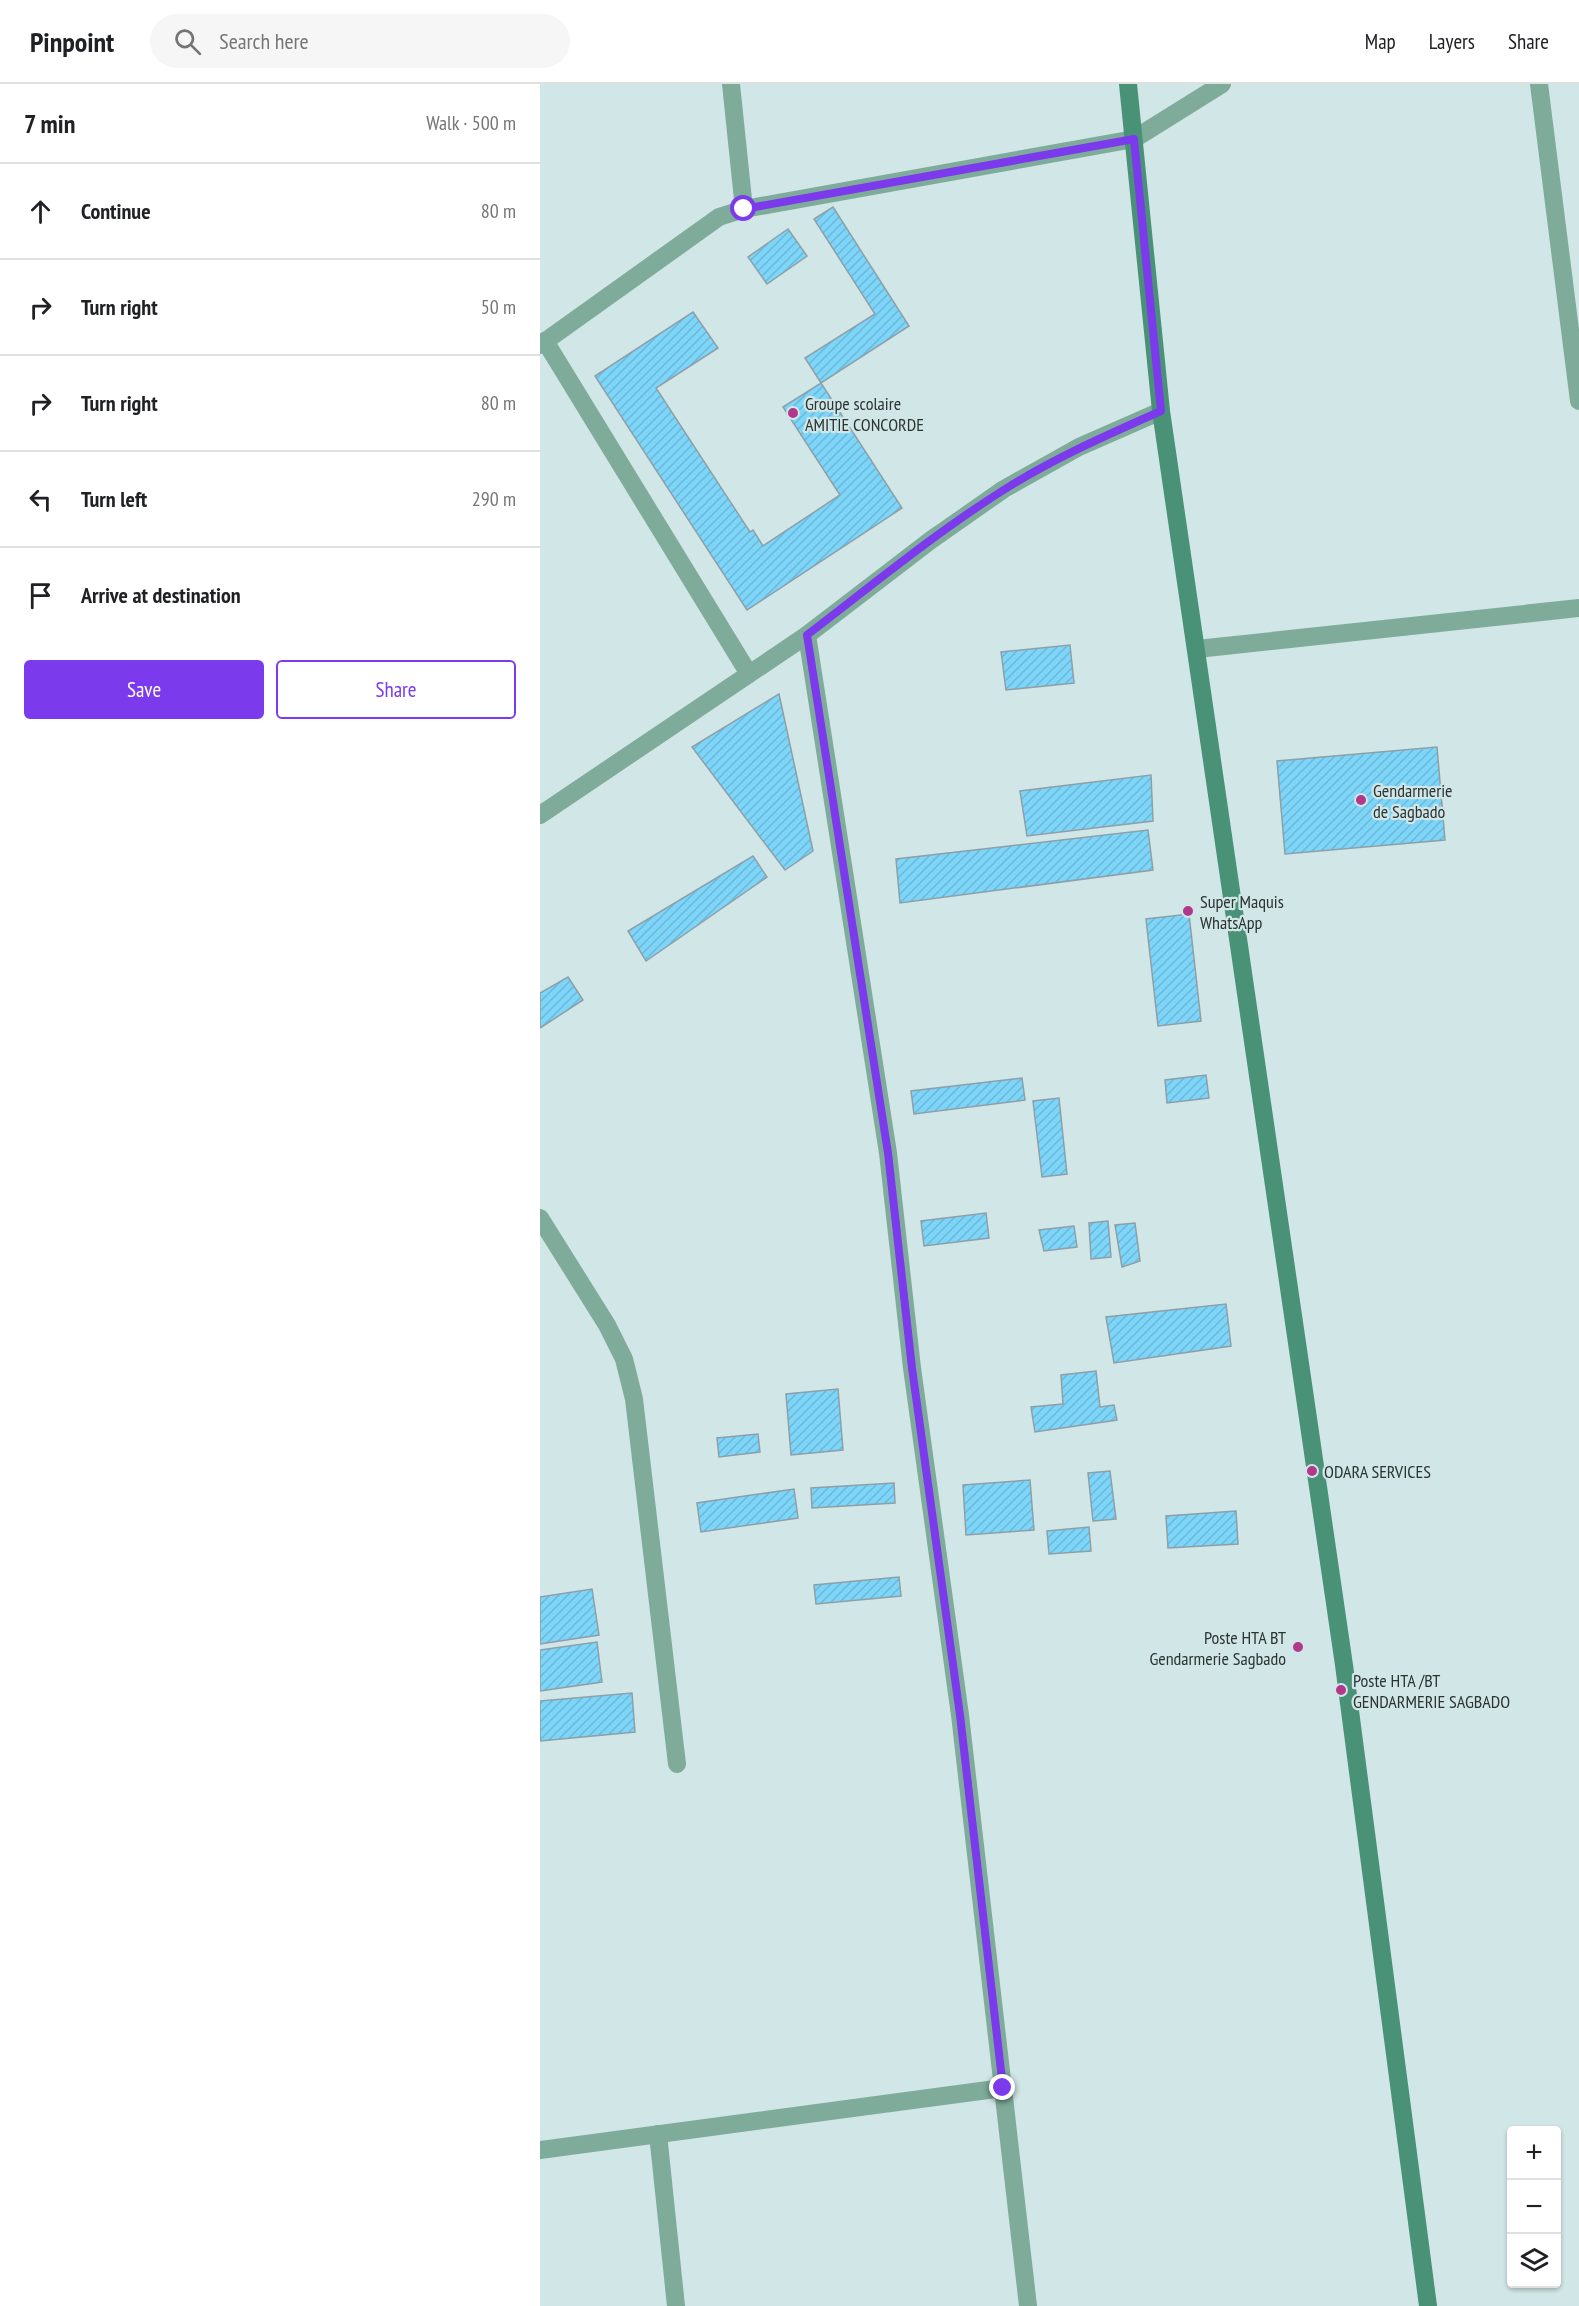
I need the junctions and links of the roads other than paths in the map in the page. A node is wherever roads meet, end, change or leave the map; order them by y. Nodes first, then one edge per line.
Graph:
1 (730, 84) edge
2 (1128, 84) edge
3 (1222, 84) edge
4 (1539, 84) edge
5 (1134, 139) junction
6 (744, 209) junction
7 (1575, 328) edge
8 (543, 343) edge
9 (1579, 400) edge
10 (1161, 411) junction
11 (1579, 608) edge
12 (807, 635) junction
13 (1197, 649) junction
14 (749, 674) junction
15 (540, 815) edge
16 (540, 1218) edge
17 (677, 1764) dead end
18 (1003, 2088) junction
19 (658, 2134) junction
20 (540, 2150) edge
21 (676, 2306) edge
22 (1028, 2306) edge
23 (1428, 2306) edge

1 - 6 street
2 - 5 street
3 - 5 street
4 - 7 street
5 - 6 street
5 - 10 street
6 - 8 street
7 - 9 street
8 - 14 street
10 - 12 street
10 - 13 street
11 - 13 street
12 - 14 street
12 - 18 street
13 - 23 street
14 - 15 street
16 - 17 street
18 - 19 street
18 - 22 street
19 - 20 street
19 - 21 street

